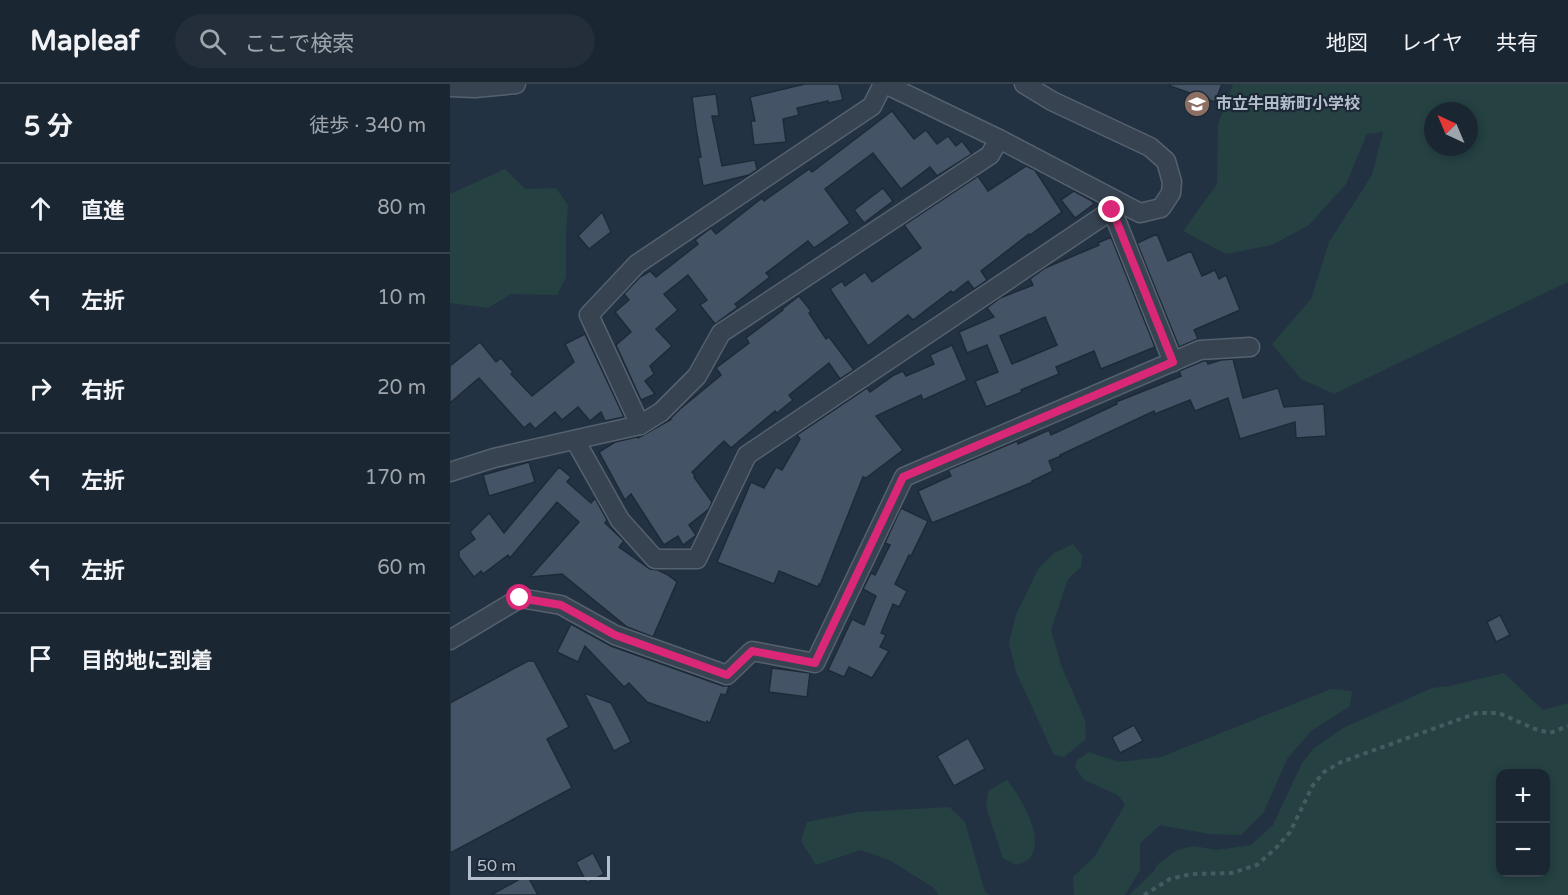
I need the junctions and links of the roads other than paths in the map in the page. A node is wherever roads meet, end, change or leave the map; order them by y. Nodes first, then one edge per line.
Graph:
1 (516, 84) edge
2 (884, 84) edge
3 (1024, 84) edge
4 (450, 87) edge
5 (999, 140) junction
6 (1114, 205) junction
7 (1250, 347) dead end
8 (1173, 362) junction
9 (640, 425) junction
10 (575, 440) junction
11 (450, 472) edge
12 (450, 640) edge

1 - 4 street
2 - 5 street
2 - 9 street
3 - 6 street
5 - 6 street
5 - 9 street
6 - 8 street
6 - 10 street
7 - 8 street
8 - 12 street
9 - 10 street
10 - 11 street

